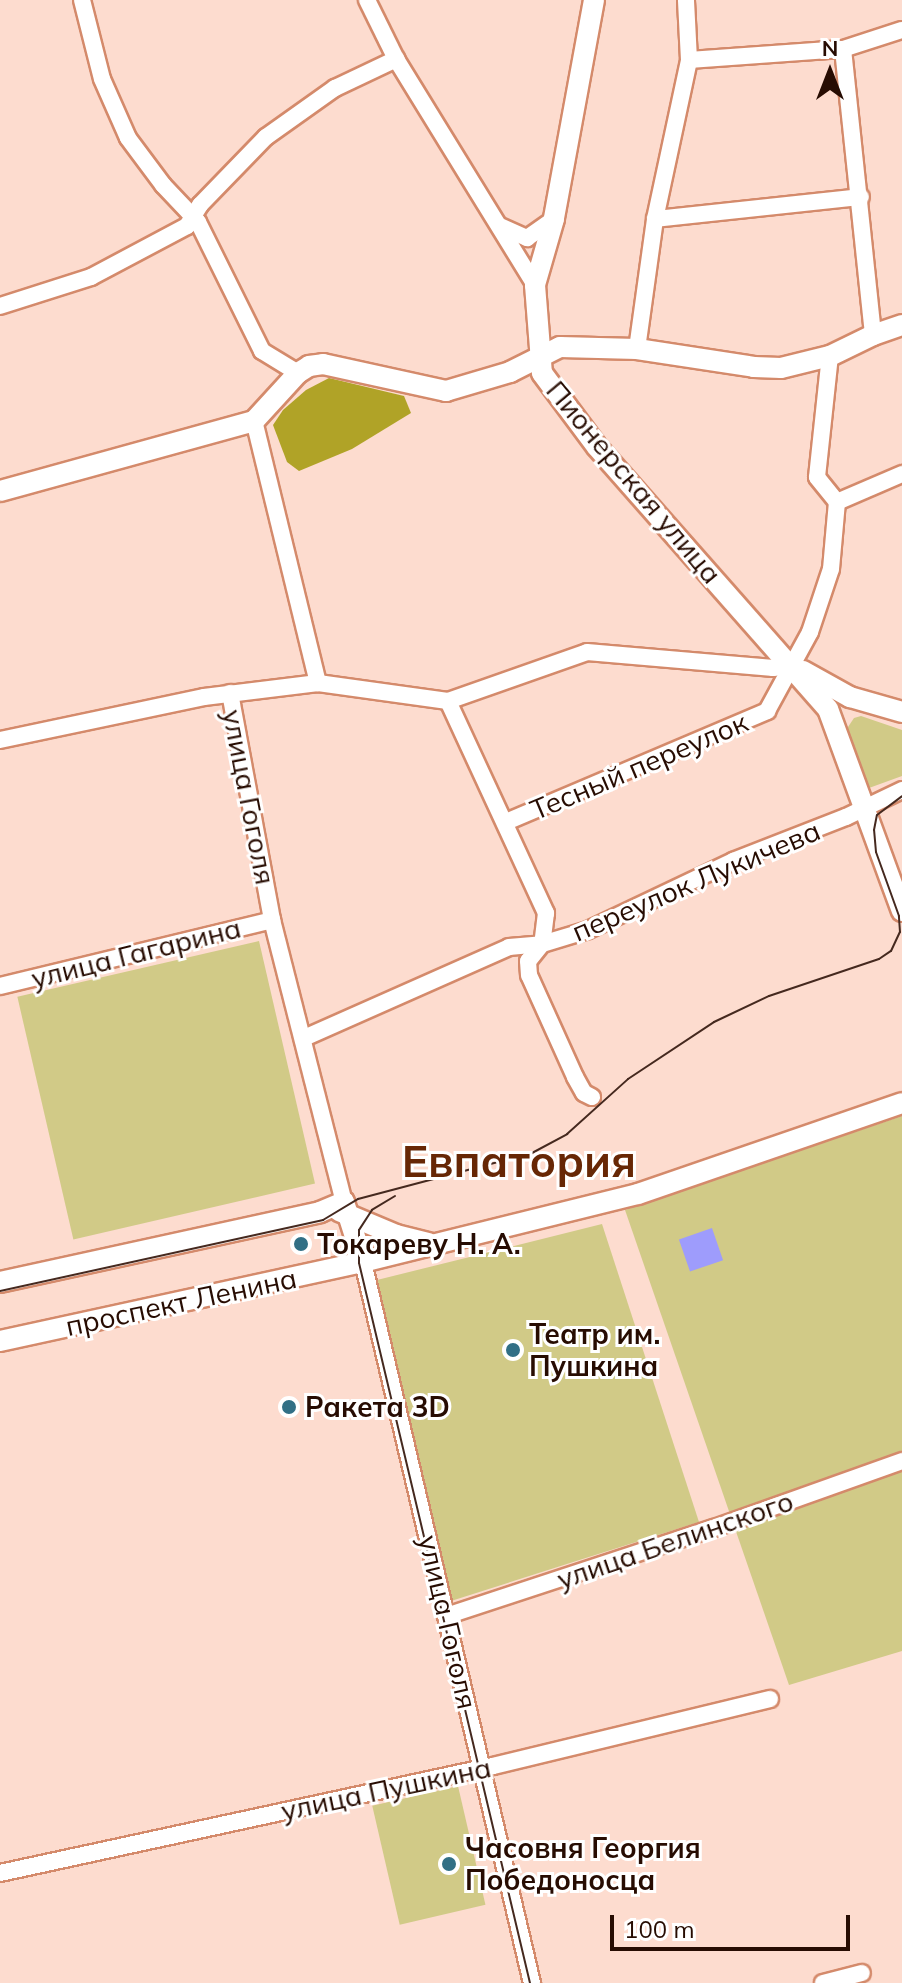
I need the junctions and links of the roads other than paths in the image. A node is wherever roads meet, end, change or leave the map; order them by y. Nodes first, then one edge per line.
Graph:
1 (82, 0) edge
2 (367, 0) edge
3 (594, 0) edge
4 (686, 0) edge
5 (902, 30) edge
6 (843, 49) junction
7 (396, 59) junction
8 (689, 60) junction
9 (861, 197) junction
10 (193, 217) junction
11 (554, 219) junction
12 (655, 219) junction
13 (495, 223) junction
14 (535, 285) junction
15 (0, 306) edge
16 (902, 325) edge
17 (873, 335) junction
18 (637, 349) junction
19 (830, 356) junction
20 (538, 359) junction
21 (298, 373) junction
22 (254, 421) junction
23 (902, 474) edge
24 (0, 491) edge
25 (837, 502) junction
26 (793, 665) junction
27 (318, 683) junction
28 (230, 693) junction
29 (850, 697) junction
30 (448, 701) junction
31 (828, 709) junction
32 (902, 712) edge
33 (0, 740) edge
34 (902, 790) edge
35 (864, 806) junction
36 (506, 822) junction
37 (902, 911) edge
38 (272, 920) junction
39 (542, 944) junction
40 (0, 986) edge
41 (304, 1038) junction
42 (592, 1097) dead end
43 (902, 1103) edge
44 (346, 1207) junction
45 (433, 1244) junction
46 (363, 1262) junction
47 (0, 1282) edge
48 (0, 1341) edge
49 (902, 1461) edge
50 (446, 1616) junction
51 (770, 1699) dead end
52 (482, 1768) junction
53 (0, 1873) edge
54 (862, 1973) dead end
55 (532, 1983) edge
56 (823, 1983) edge

1 - 10 street
2 - 7 street
3 - 11 street, Пионерская улица
4 - 8 street
5 - 6 street
6 - 8 street
6 - 9 street
7 - 10 street
7 - 13 street
8 - 12 street
9 - 12 street
9 - 17 street
10 - 15 street
10 - 21 street
11 - 13 street
11 - 14 street, Пионерская улица
12 - 18 street
13 - 14 street
14 - 20 street, Пионерская улица
16 - 17 street
17 - 19 street
18 - 19 street
18 - 20 street
19 - 25 street
20 - 21 street
20 - 26 street, Пионерская улица
21 - 22 street
22 - 24 street
22 - 27 street
23 - 25 street
25 - 26 street, Тесный переулок
26 - 29 street
26 - 30 street
26 - 31 street, Пионерская улица
26 - 36 street, Тесный переулок
27 - 28 street, улица Гоголя
27 - 30 street, улица Гоголя
28 - 33 street
28 - 38 street, улица Гоголя
29 - 31 street
29 - 32 street
30 - 36 street
31 - 35 street, Пионерская улица
34 - 35 street, переулок Лукичева
35 - 37 street, Пионерская улица
35 - 39 street, переулок Лукичева
36 - 39 street
38 - 40 street, улица Гагарина
38 - 41 street, улица Гоголя
39 - 41 street, переулок Лукичева
39 - 42 street
41 - 44 street, улица Гоголя
43 - 45 street, проспект Ленина
44 - 45 street
44 - 46 street
44 - 47 street, проспект Ленина
45 - 46 street, проспект Ленина
46 - 48 street, проспект Ленина
46 - 50 street, улица Гоголя
49 - 50 street, улица Белинского
50 - 52 street, улица Гоголя
51 - 52 street, улица Пушкина
52 - 53 street, улица Пушкина
52 - 55 street, улица Гоголя
54 - 56 street

